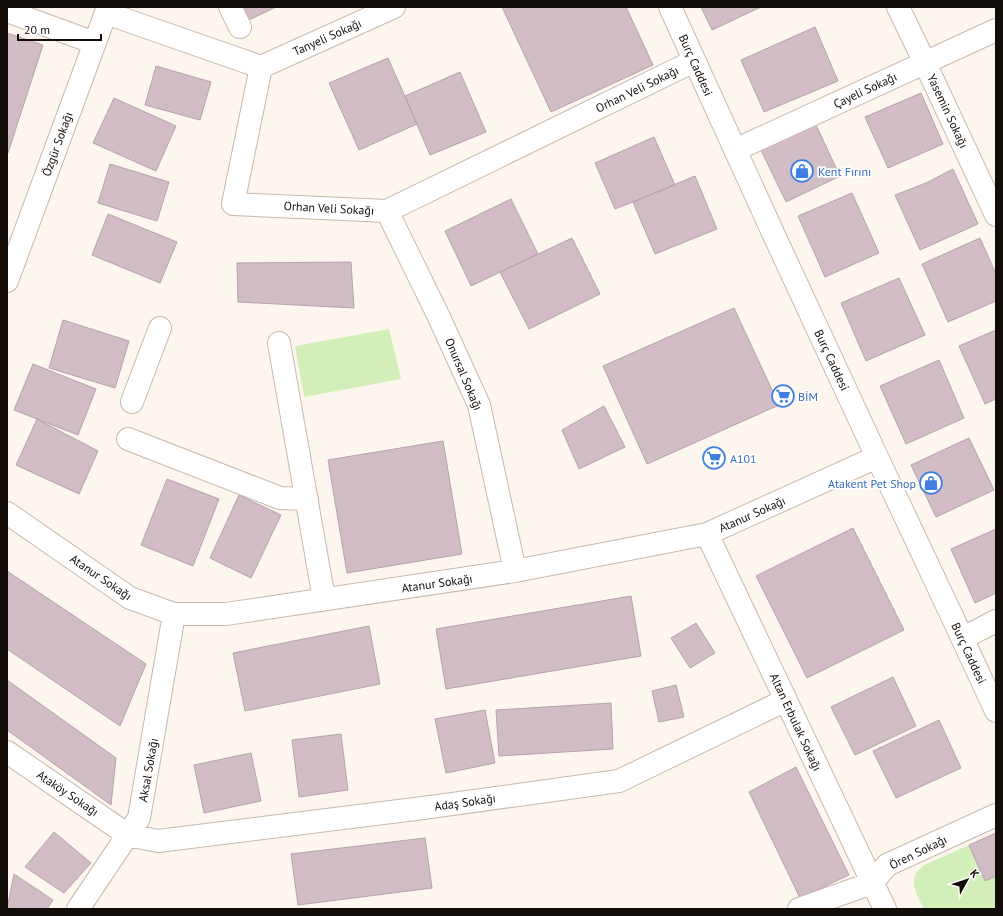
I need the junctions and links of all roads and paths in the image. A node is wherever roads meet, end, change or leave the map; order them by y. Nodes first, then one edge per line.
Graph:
1 (230, 7) edge
2 (394, 7) edge
3 (670, 7) edge
4 (898, 7) edge
5 (107, 10) edge
6 (7, 11) edge
7 (240, 27) dead end
8 (996, 30) edge
9 (95, 43) junction
10 (694, 61) junction
11 (925, 63) junction
12 (261, 66) junction
13 (734, 150) junction
14 (387, 211) junction
15 (996, 215) edge
16 (7, 281) edge
17 (160, 328) dead end
18 (279, 343) dead end
19 (132, 402) dead end
20 (128, 439) dead end
21 (877, 457) junction
22 (306, 499) junction
23 (7, 513) edge
24 (707, 534) junction
25 (515, 571) junction
26 (324, 600) junction
27 (174, 614) junction
28 (996, 621) edge
29 (963, 638) junction
30 (786, 700) junction
31 (996, 711) edge
32 (7, 752) edge
33 (996, 815) edge
34 (128, 835) junction
35 (872, 883) junction
36 (78, 909) edge
37 (799, 909) edge
38 (885, 909) edge

1 - 7 street
2 - 12 street, Tanyeli Sokağı
3 - 10 street, Burç Caddesi
4 - 11 street, Yasemin Sokağı
5 - 9 street, Özgür Sokağı
5 - 12 street
6 - 9 street
8 - 11 street, Çayeli Sokağı
9 - 16 street, Özgür Sokağı
10 - 13 street, Burç Caddesi
10 - 14 street, Orhan Veli Sokağı
11 - 13 street, Çayeli Sokağı
11 - 15 street, Yasemin Sokağı
12 - 14 street, Orhan Veli Sokağı
13 - 21 street, Burç Caddesi
14 - 25 street, Onursal Sokağı
17 - 19 street
18 - 22 street
20 - 22 street
21 - 24 street, Atanur Sokağı
21 - 29 street, Burç Caddesi
22 - 26 street
23 - 27 street, Atanur Sokağı
24 - 25 street, Atanur Sokağı
24 - 30 street, Altan Erbulak Sokağı
25 - 26 street, Atanur Sokağı
26 - 27 street, Atanur Sokağı
27 - 34 street, Aksal Sokağı
28 - 29 street
29 - 31 street, Burç Caddesi
30 - 34 street, Adaş Sokağı
30 - 35 street, Altan Erbulak Sokağı
32 - 34 street, Ataköy Sokağı
33 - 35 street, Ören Sokağı
34 - 36 street, Aksal Sokağı
35 - 37 street
35 - 38 street, Altan Erbulak Sokağı

